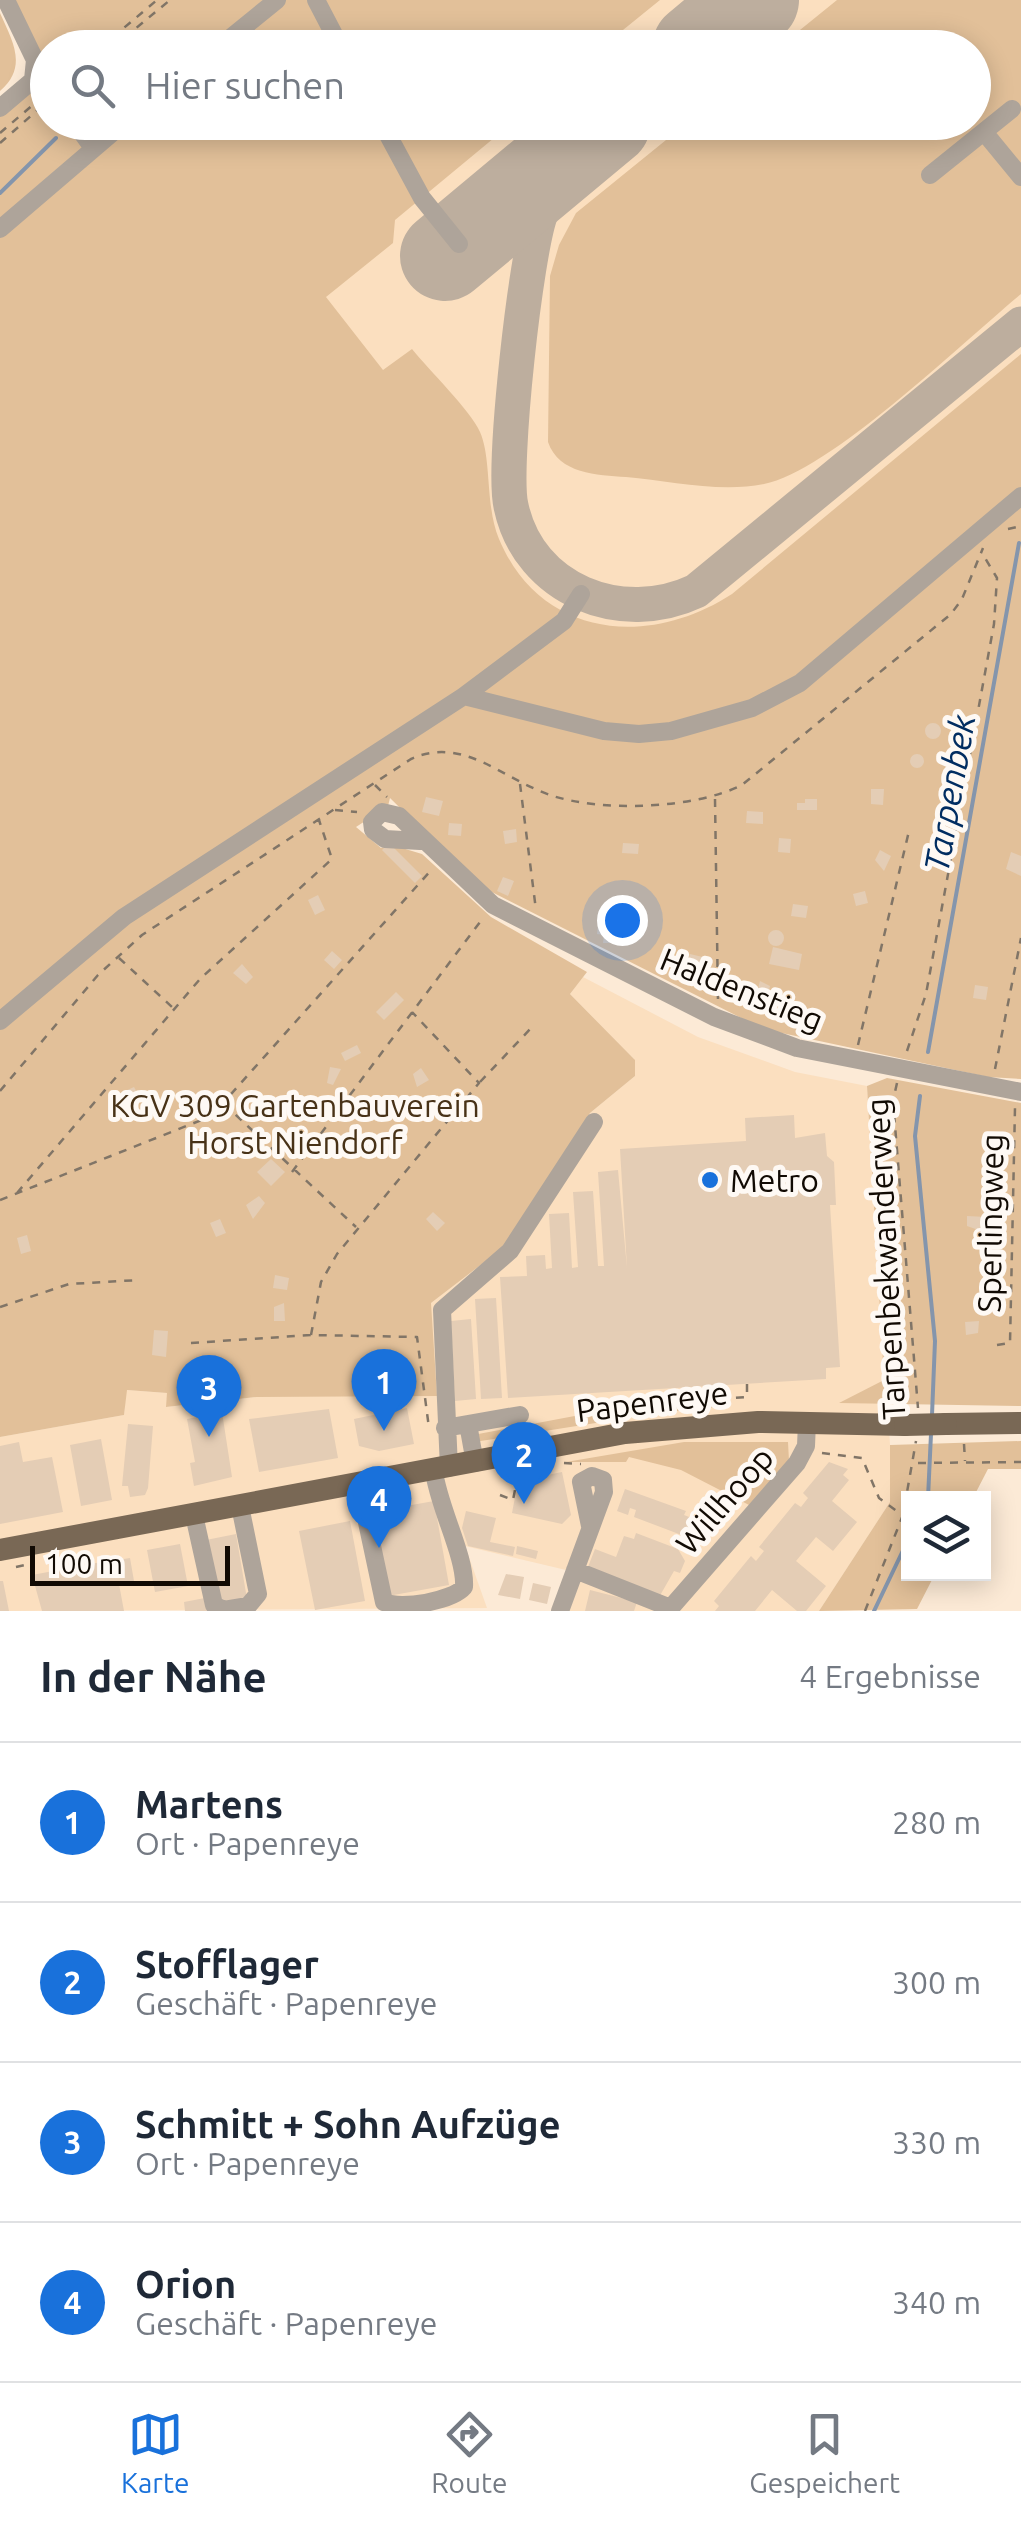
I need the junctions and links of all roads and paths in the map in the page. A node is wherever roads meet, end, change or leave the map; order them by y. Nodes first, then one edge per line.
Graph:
1 (6, 0) edge
2 (157, 0) edge
3 (170, 0) edge
4 (278, 0) edge
5 (316, 0) edge
6 (121, 30) edge
7 (134, 30) edge
8 (240, 30) edge
9 (332, 30) edge
10 (30, 56) edge
11 (30, 89) edge
12 (30, 96) edge
13 (0, 108) edge
14 (1012, 109) dead end
15 (30, 117) edge
16 (991, 126) edge
17 (0, 133) edge
18 (87, 140) edge
19 (103, 140) edge
20 (391, 140) edge
21 (974, 140) edge
22 (991, 140) edge
23 (0, 143) edge
24 (93, 148) junction
25 (930, 175) dead end
26 (1021, 177) edge
27 (0, 229) edge
28 (459, 244) dead end
29 (1021, 496) edge
30 (982, 552) dead end
31 (581, 594) dead end
32 (464, 696) junction
33 (520, 781) dead end
34 (374, 784) dead end
35 (715, 797) dead end
36 (334, 810) junction
37 (320, 820) junction
38 (372, 822) joint
39 (909, 831) dead end
40 (440, 859) junction
41 (492, 905) junction
42 (538, 931) junction
43 (1021, 938) edge
44 (118, 957) junction
45 (173, 1008) junction
46 (412, 1012) junction
47 (714, 1017) junction
48 (0, 1021) edge
49 (534, 1025) dead end
50 (854, 1061) junction
51 (900, 1070) junction
52 (479, 1084) junction
53 (992, 1086) junction
54 (0, 1091) edge
55 (1018, 1091) edge
56 (222, 1103) junction
57 (594, 1122) dead end
58 (292, 1172) junction
59 (16, 1194) junction
60 (0, 1200) edge
61 (356, 1227) junction
62 (139, 1280) dead end
63 (0, 1307) edge
64 (1010, 1334) junction
65 (1021, 1334) edge
66 (311, 1335) junction
67 (191, 1344) dead end
68 (998, 1345) dead end
69 (747, 1384) dead end
70 (720, 1399) dead end
71 (520, 1414) dead end
72 (806, 1422) junction
73 (1021, 1423) edge
74 (468, 1424) junction
75 (913, 1425) junction
76 (438, 1434) junction
77 (964, 1442) dead end
78 (828, 1452) dead end
79 (1021, 1462) edge
80 (474, 1463) junction
81 (917, 1463) junction
82 (965, 1464) junction
83 (519, 1468) dead end
84 (442, 1469) junction
85 (359, 1485) junction
86 (909, 1491) edge
87 (500, 1495) dead end
88 (240, 1506) junction
89 (901, 1514) edge
90 (194, 1515) junction
91 (901, 1520) edge
92 (590, 1526) dead end
93 (0, 1550) edge
94 (575, 1570) junction
95 (669, 1610) edge
96 (560, 1611) edge
97 (865, 1611) edge

1 - 10 street
2 - 6 path
3 - 7 path
4 - 8 street
5 - 9 street
11 - 13 street
12 - 17 path
14 - 16 street
15 - 23 path
18 - 24 street
19 - 24 street
20 - 28 street
21 - 25 street
22 - 26 street
24 - 27 street
29 - 32 street
30 - 51 path, Tarpenbekwanderweg
31 - 32 street
32 - 48 street
33 - 42 path
34 - 36 path
35 - 47 path
36 - 37 path
36 - 38 path
37 - 44 path
37 - 45 path
38 - 40 street, Haldenstieg
39 - 50 path
40 - 41 street, Haldenstieg
40 - 56 path
41 - 42 street, Haldenstieg
41 - 46 path
42 - 47 street, Haldenstieg
43 - 53 path
44 - 45 path
44 - 54 path
45 - 59 path
46 - 52 path
46 - 58 path
47 - 50 street, Haldenstieg
49 - 52 path
50 - 51 street, Haldenstieg
51 - 53 street, Haldenstieg
51 - 75 path, Tarpenbekwanderweg
52 - 61 path
53 - 55 street, Haldenstieg
55 - 64 path, Sperlingweg
56 - 58 path
56 - 59 path
57 - 76 street
58 - 61 path
59 - 60 path
61 - 66 path
62 - 63 path
64 - 65 path
64 - 68 path, Sperlingweg
66 - 67 path
66 - 76 path
69 - 70 path
71 - 74 street
72 - 75 main road, Papenreye
72 - 80 main road, Papenreye
72 - 95 street, Willhoop
73 - 75 main road, Papenreye, bridge
74 - 76 street
74 - 80 street
75 - 81 path, Tarpenbekwanderweg
76 - 84 street
77 - 82 path
78 - 89 path
79 - 82 path
80 - 84 main road, Papenreye
81 - 82 path
81 - 86 path, Tarpenbekwanderweg
83 - 87 path
84 - 85 main road, Papenreye
84 - 85 street
85 - 88 main road, Papenreye
88 - 90 main road, Papenreye
88 - 90 street
90 - 93 main road, Papenreye
91 - 97 path, Tarpenbekwanderweg
92 - 94 street
94 - 95 street
94 - 96 street

